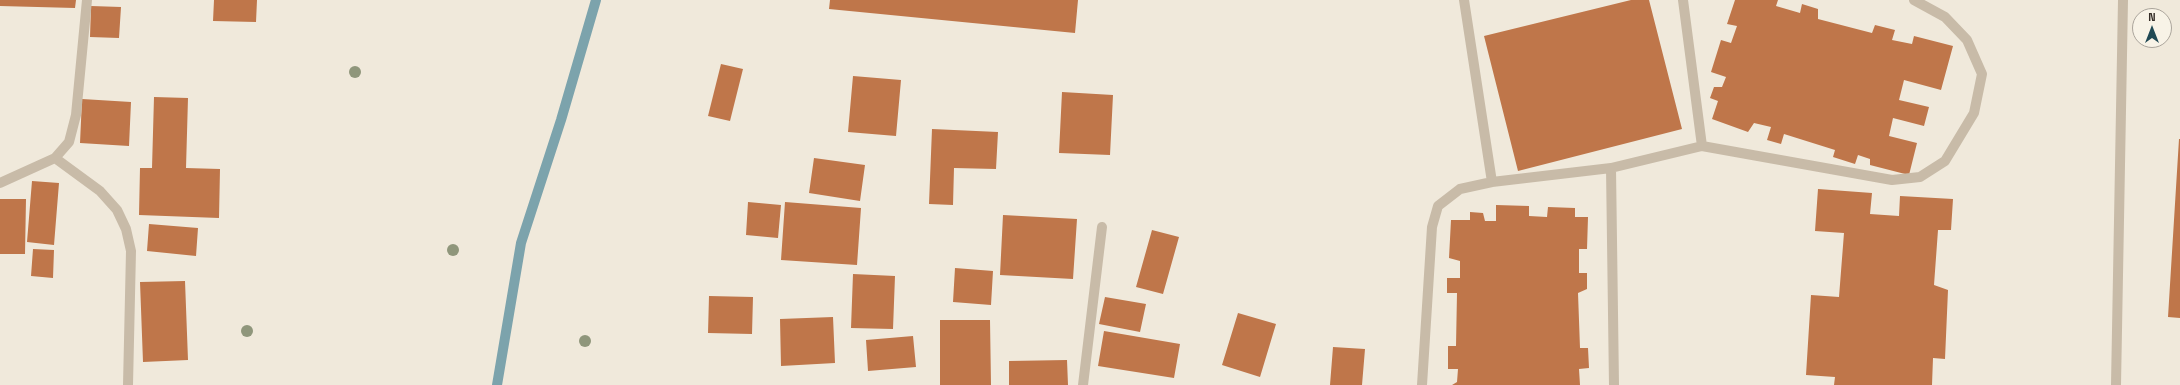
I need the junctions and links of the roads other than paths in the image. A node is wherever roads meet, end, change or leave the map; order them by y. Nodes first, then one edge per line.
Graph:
1 (87, 0) edge
2 (1464, 0) edge
3 (1683, 0) edge
4 (1914, 0) edge
5 (2123, 0) edge
6 (1702, 146) junction
7 (55, 158) junction
8 (1611, 168) junction
9 (1492, 182) junction
10 (0, 183) edge
11 (1102, 227) dead end
12 (128, 385) edge
13 (1083, 385) edge
14 (1422, 385) edge
15 (1614, 385) edge
16 (2116, 385) edge

1 - 7 street
2 - 9 street
3 - 6 street
4 - 6 street
5 - 16 street
6 - 8 street
7 - 10 street
7 - 12 street
8 - 9 street
8 - 15 street
9 - 14 street
11 - 13 street

